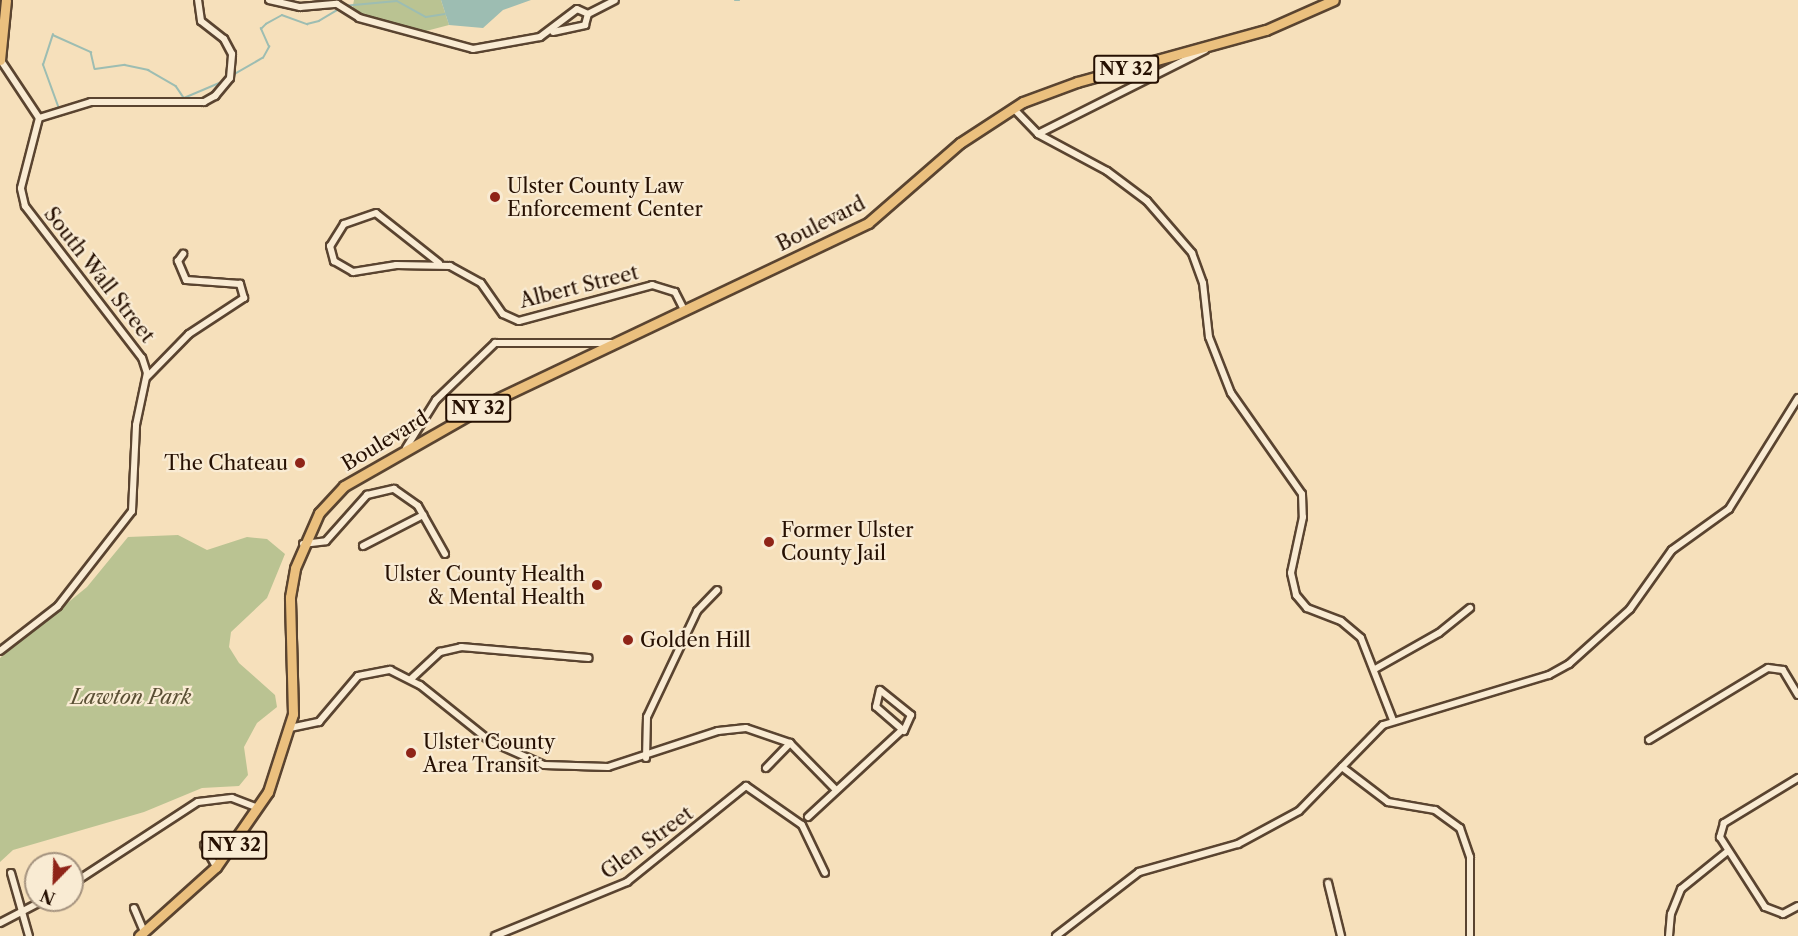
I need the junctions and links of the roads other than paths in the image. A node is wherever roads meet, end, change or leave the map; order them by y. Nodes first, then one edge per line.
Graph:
1 (6, 0) edge
2 (198, 0) edge
3 (269, 0) edge
4 (615, 0) edge
5 (1334, 0) edge
6 (319, 1) edge
7 (588, 14) junction
8 (553, 32) junction
9 (1210, 46) junction
10 (0, 59) edge
11 (1013, 108) junction
12 (39, 118) junction
13 (1038, 134) junction
14 (183, 254) dead end
15 (439, 263) junction
16 (685, 312) junction
17 (615, 344) junction
18 (147, 377) junction
19 (1798, 398) edge
20 (406, 448) junction
21 (423, 515) junction
22 (303, 544) junction
23 (363, 546) dead end
24 (445, 554) dead end
25 (717, 590) dead end
26 (1470, 608) dead end
27 (0, 651) edge
28 (589, 658) dead end
29 (1375, 669) junction
30 (411, 679) junction
31 (1798, 694) edge
32 (1390, 722) junction
33 (291, 728) junction
34 (901, 731) junction
35 (1649, 740) dead end
36 (790, 743) junction
37 (646, 758) junction
38 (1342, 767) junction
39 (766, 768) dead end
40 (1798, 778) edge
41 (836, 790) junction
42 (259, 808) junction
43 (808, 818) dead end
44 (204, 845) dead end
45 (1728, 851) junction
46 (216, 867) junction
47 (11, 873) dead end
48 (825, 873) dead end
49 (84, 876) edge
50 (1328, 883) dead end
51 (1798, 906) edge
52 (134, 908) dead end
53 (23, 912) junction
54 (0, 923) edge
55 (141, 934) edge
56 (29, 936) edge
57 (495, 936) edge
58 (1056, 936) edge
59 (1341, 936) edge
60 (1470, 936) edge
61 (1669, 936) edge

1 - 10 main road
2 - 12 street
3 - 6 street
4 - 7 street
5 - 9 main road, NY 32
6 - 8 street
7 - 8 street
7 - 8 street
9 - 11 main road, NY 32
9 - 13 street
10 - 12 street
11 - 13 street
11 - 16 main road, Boulevard / NY 32
12 - 18 street, South Wall Street
13 - 29 street
14 - 18 street
15 - 15 street, Albert Street
15 - 16 street, Albert Street
16 - 17 main road, Boulevard / NY 32
17 - 20 main road, Boulevard / NY 32
17 - 20 street
18 - 27 street
19 - 32 street
20 - 22 main road, Boulevard / NY 32
21 - 22 street
21 - 23 street
21 - 24 street
22 - 33 main road, Boulevard / NY 32
25 - 37 street
26 - 29 street
28 - 30 street
29 - 32 street
30 - 33 street
30 - 37 street
31 - 35 street
32 - 38 street
33 - 42 main road, Boulevard / NY 32
34 - 34 street
34 - 41 street
36 - 37 street
36 - 39 street
36 - 41 street
38 - 58 street
38 - 60 street
40 - 45 street
41 - 43 street
42 - 46 main road, Boulevard / NY 32
42 - 49 street
44 - 46 street
45 - 51 street
45 - 61 street
46 - 55 main road, Boulevard / NY 32
47 - 53 street
48 - 57 street, Glen Street
50 - 59 street
52 - 55 street
53 - 54 street
53 - 56 street

